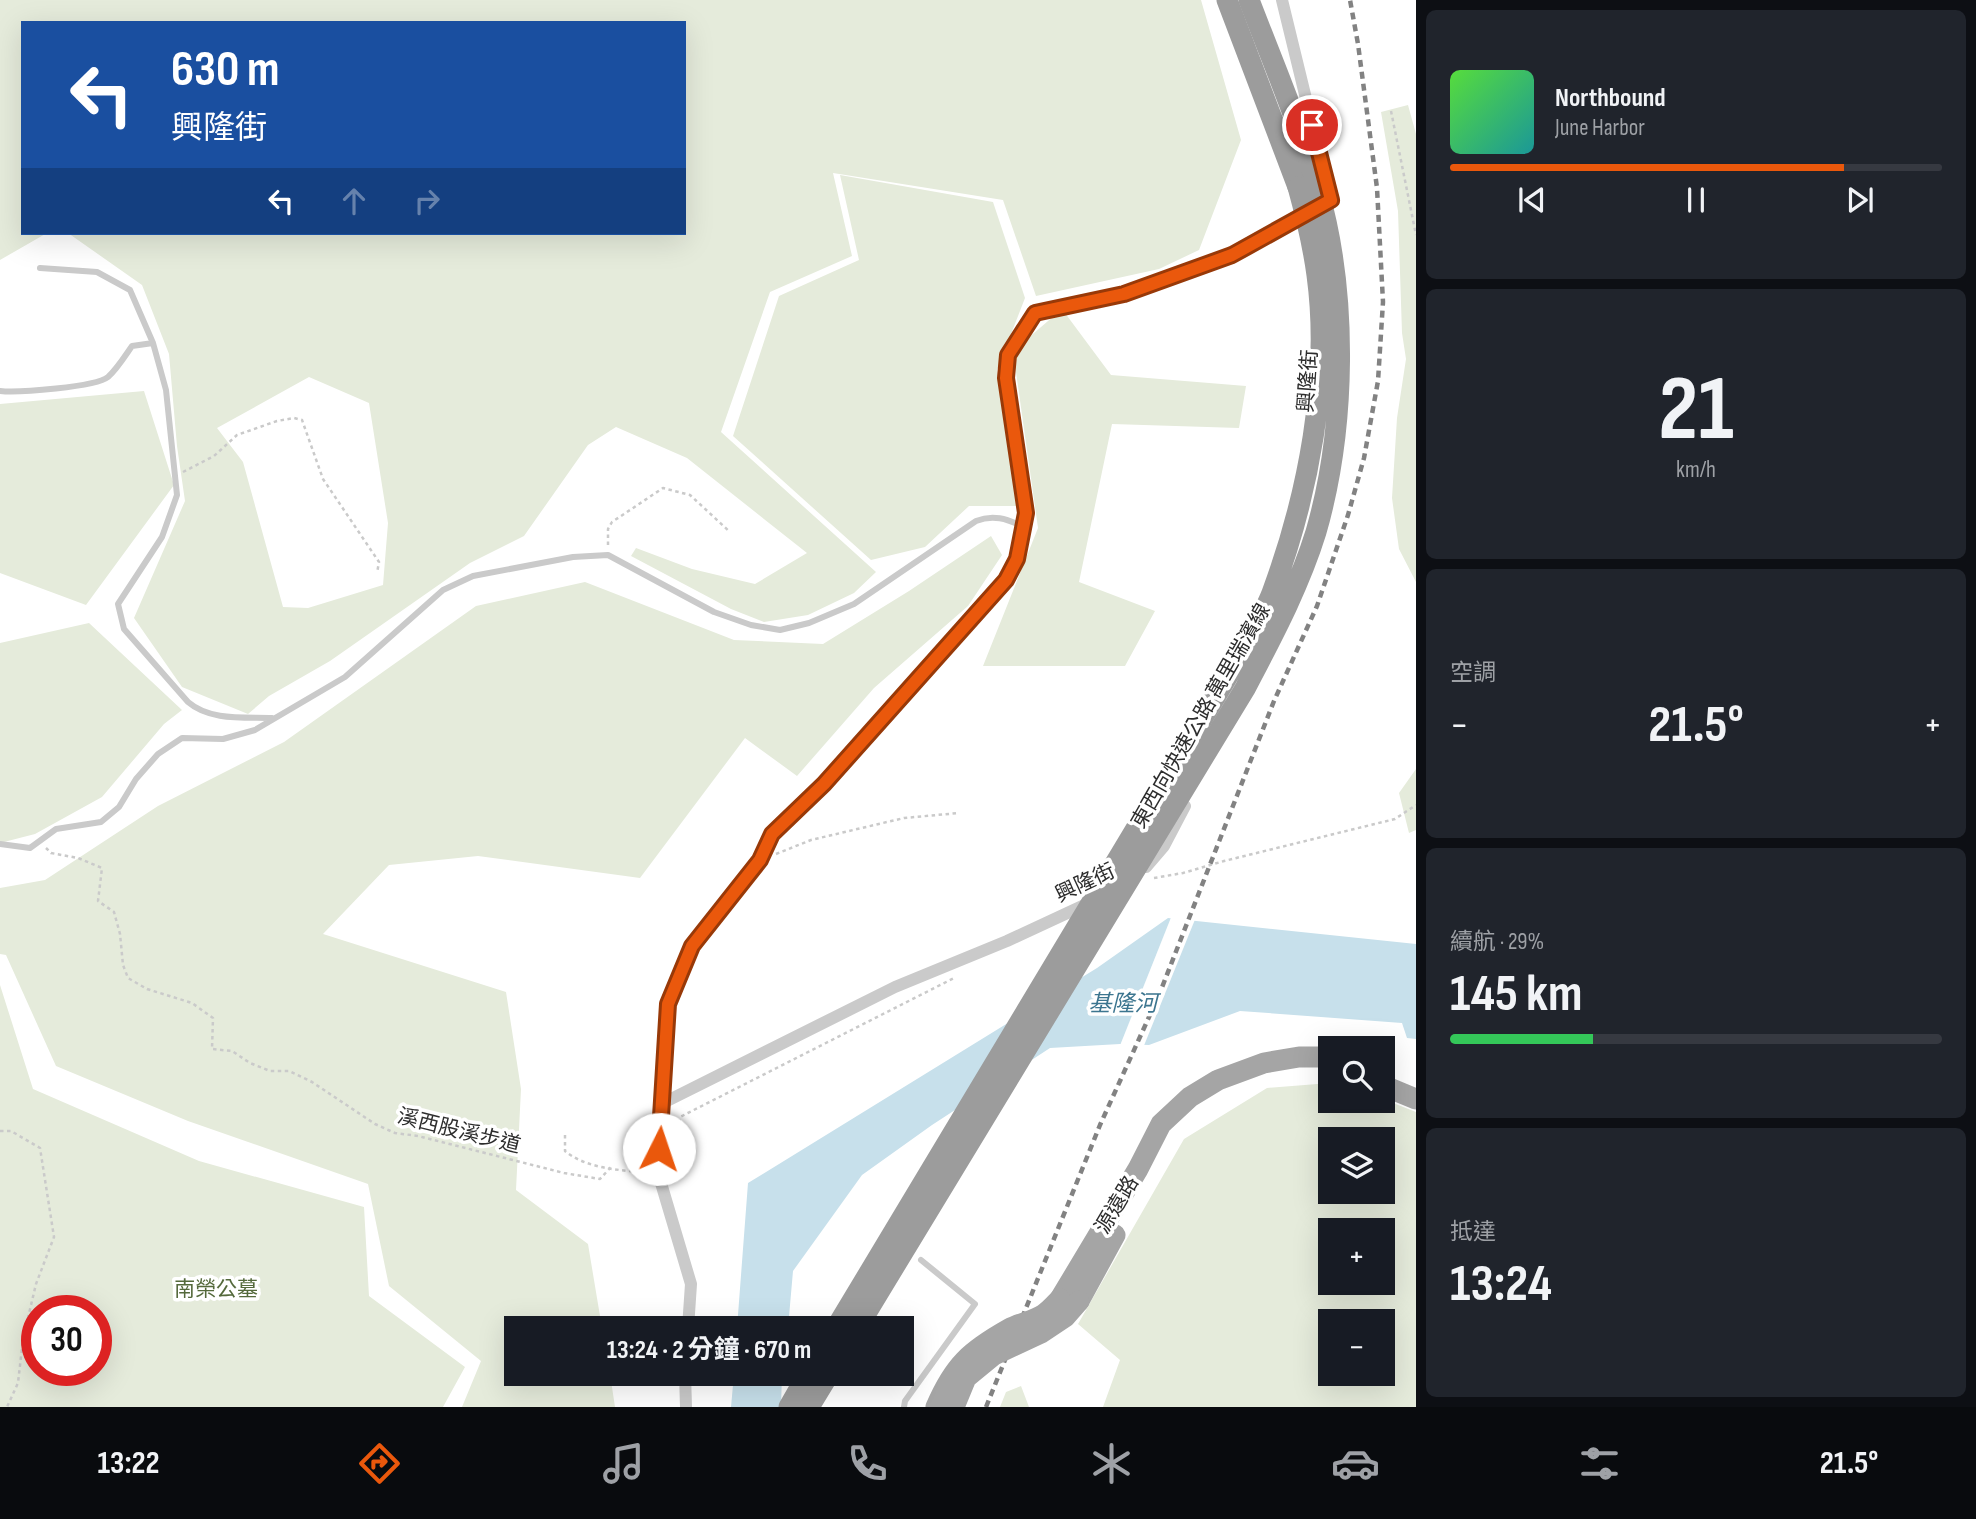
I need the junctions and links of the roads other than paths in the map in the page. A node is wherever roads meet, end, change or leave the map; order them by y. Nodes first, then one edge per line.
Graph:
1 (1227, 0) edge
2 (1249, 0) edge
3 (1282, 0) edge
4 (1331, 200) junction
5 (40, 268) dead end
6 (153, 343) junction
7 (0, 391) edge
8 (1024, 527) junction
9 (274, 719) junction
10 (0, 844) edge
11 (1318, 1057) edge
12 (1318, 1068) edge
13 (1395, 1079) edge
14 (1416, 1086) edge
15 (1395, 1090) edge
16 (1416, 1099) edge
17 (663, 1103) junction
18 (920, 1260) dead end
19 (1070, 1300) junction
20 (689, 1316) edge
21 (842, 1316) edge
22 (864, 1316) edge
23 (685, 1386) edge
24 (801, 1386) edge
25 (822, 1386) edge
26 (686, 1407) edge
27 (789, 1407) edge
28 (809, 1407) edge
29 (904, 1407) edge
30 (936, 1407) edge
31 (954, 1407) edge

1 - 21 highway, 東西向快速公路 萬里瑞濱線, bridge
2 - 22 highway, 東西向快速公路 萬里瑞濱線, bridge
3 - 4 street, 興隆街
4 - 8 street
4 - 17 street, 興隆街
5 - 6 lane
6 - 7 lane
6 - 9 lane
8 - 9 lane
8 - 17 street
9 - 10 lane
11 - 19 main road, 源遠路
12 - 19 main road, 源遠路
13 - 14 main road
15 - 16 main road
17 - 20 street
18 - 29 lane
19 - 30 main road, 源遠路, bridge
19 - 31 main road, 源遠路, bridge
23 - 26 street
24 - 27 highway
25 - 28 highway

